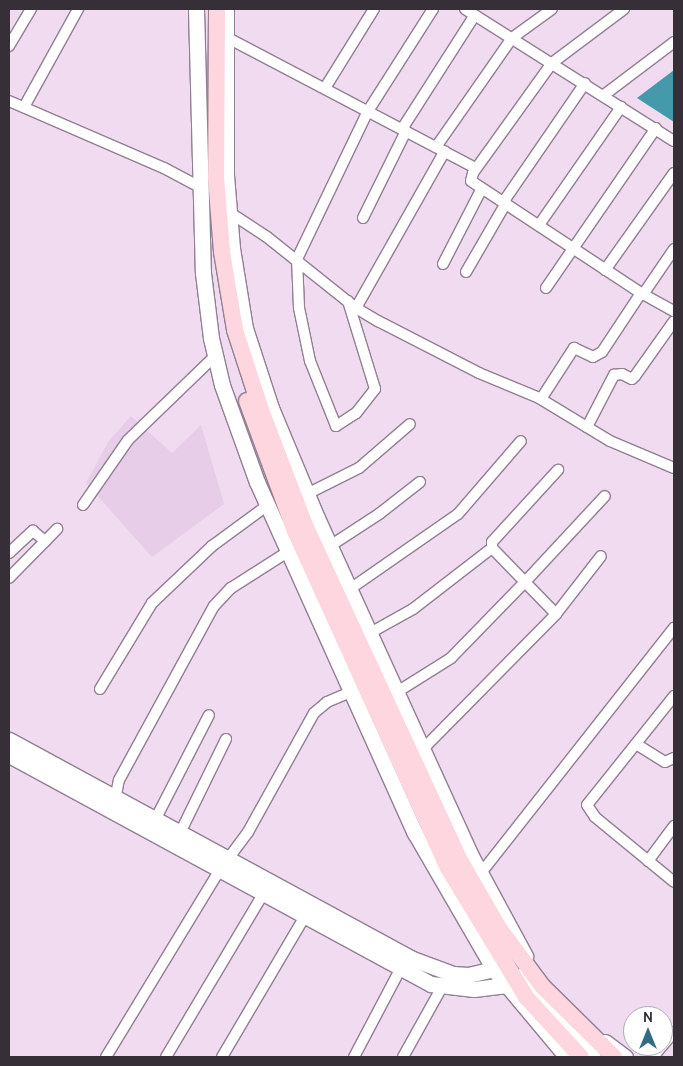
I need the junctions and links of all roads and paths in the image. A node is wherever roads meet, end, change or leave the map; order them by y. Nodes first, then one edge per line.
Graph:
1 (31, 9) edge
2 (78, 9) edge
3 (196, 9) edge
4 (209, 9) edge
5 (217, 9) edge
6 (226, 9) edge
7 (374, 9) edge
8 (432, 9) edge
9 (552, 9) edge
10 (624, 9) edge
11 (469, 11) edge
12 (226, 38) junction
13 (512, 38) junction
14 (674, 42) edge
15 (9, 46) edge
16 (552, 63) junction
17 (585, 83) junction
18 (325, 88) junction
19 (604, 95) junction
20 (9, 101) edge
21 (621, 107) junction
22 (24, 108) junction
23 (368, 111) junction
24 (656, 128) junction
25 (404, 130) junction
26 (674, 140) edge
27 (440, 149) junction
28 (476, 168) junction
29 (674, 173) edge
30 (199, 187) junction
31 (482, 188) junction
32 (505, 202) junction
33 (229, 212) junction
34 (363, 218) dead end
35 (539, 225) junction
36 (572, 247) junction
37 (674, 249) edge
38 (297, 259) junction
39 (443, 264) dead end
40 (606, 270) junction
41 (466, 272) dead end
42 (546, 288) dead end
43 (642, 293) junction
44 (348, 301) junction
45 (356, 308) junction
46 (674, 311) edge
47 (674, 321) edge
48 (216, 355) junction
49 (541, 399) junction
50 (410, 424) dead end
51 (587, 427) junction
52 (521, 441) dead end
53 (674, 468) edge
54 (558, 470) dead end
55 (420, 482) dead end
56 (308, 494) junction
57 (605, 496) dead end
58 (83, 504) dead end
59 (268, 505) junction
60 (57, 529) dead end
61 (46, 542) junction
62 (330, 546) junction
63 (492, 548) junction
64 (289, 551) junction
65 (9, 553) edge
66 (601, 556) dead end
67 (9, 578) edge
68 (525, 582) junction
69 (350, 589) junction
70 (556, 614) junction
71 (674, 628) edge
72 (370, 633) junction
73 (100, 689) dead end
74 (353, 691) junction
75 (397, 692) junction
76 (674, 696) edge
77 (209, 715) dead end
78 (226, 739) dead end
79 (9, 740) edge
80 (636, 744) junction
81 (423, 749) junction
82 (9, 755) edge
83 (674, 758) edge
84 (115, 800) junction
85 (154, 822) junction
86 (674, 826) edge
87 (179, 835) junction
88 (648, 861) junction
89 (224, 866) junction
90 (480, 873) junction
91 (674, 882) edge
92 (263, 894) junction
93 (305, 916) junction
94 (507, 964) junction
95 (401, 968) junction
96 (419, 970) junction
97 (519, 977) junction
98 (442, 987) junction
99 (577, 1024) junction
100 (106, 1057) edge
101 (166, 1057) edge
102 (222, 1057) edge
103 (354, 1057) edge
104 (403, 1057) edge
105 (567, 1057) edge
106 (581, 1057) edge
107 (596, 1057) edge
108 (614, 1057) edge
109 (625, 1057) edge

1 - 15 street
2 - 22 street
3 - 30 main road
4 - 94 main road
5 - 94 main road
6 - 12 main road
7 - 18 street
8 - 23 street
9 - 13 street
10 - 16 street
11 - 13 street
11 - 25 street
12 - 18 street
12 - 33 main road
13 - 16 street
13 - 27 street
14 - 19 street
16 - 17 street
16 - 28 street
17 - 19 street
17 - 32 street
18 - 23 street
19 - 21 street
20 - 22 street
21 - 24 street
21 - 35 street
22 - 30 street
23 - 25 street
23 - 38 street
24 - 26 street
24 - 36 street
25 - 27 street
25 - 34 street
27 - 28 street
27 - 45 street
28 - 31 street
29 - 40 street
30 - 48 main road
31 - 32 street
31 - 39 street
32 - 35 street
32 - 41 street
33 - 38 street
33 - 56 main road
35 - 36 street
36 - 40 street
36 - 42 street
37 - 43 street
38 - 44 street
38 - 44 street
40 - 43 street
43 - 46 street
43 - 49 street
44 - 45 street
45 - 49 street
47 - 51 street
48 - 58 street
48 - 59 main road
49 - 51 street
50 - 56 street
51 - 53 street
52 - 69 street
54 - 63 street
55 - 62 street
56 - 62 main road
57 - 68 street
59 - 64 main road
59 - 73 street
60 - 61 street
61 - 65 street
61 - 67 street
62 - 69 main road
63 - 68 street
63 - 72 street
64 - 74 main road
64 - 84 street
66 - 70 street
68 - 70 street
68 - 75 street
69 - 72 main road
70 - 81 street
71 - 90 street
72 - 75 main road
74 - 89 street
74 - 94 main road
75 - 81 main road
76 - 80 street
77 - 85 street
78 - 87 street
79 - 84 main road
80 - 83 street
80 - 88 street
81 - 90 main road
82 - 89 main road
84 - 85 main road
85 - 87 main road
86 - 88 street
87 - 89 main road
88 - 91 street
89 - 92 main road
89 - 96 main road
89 - 100 street
90 - 97 main road
92 - 93 main road
92 - 101 street
93 - 95 main road
93 - 102 street
94 - 96 main road
94 - 97 main road
94 - 97 main road
95 - 96 main road
95 - 103 street
96 - 98 main road
97 - 98 main road
97 - 99 main road
97 - 105 main road
97 - 106 main road
97 - 107 street
98 - 104 street
99 - 108 main road
99 - 109 main road

